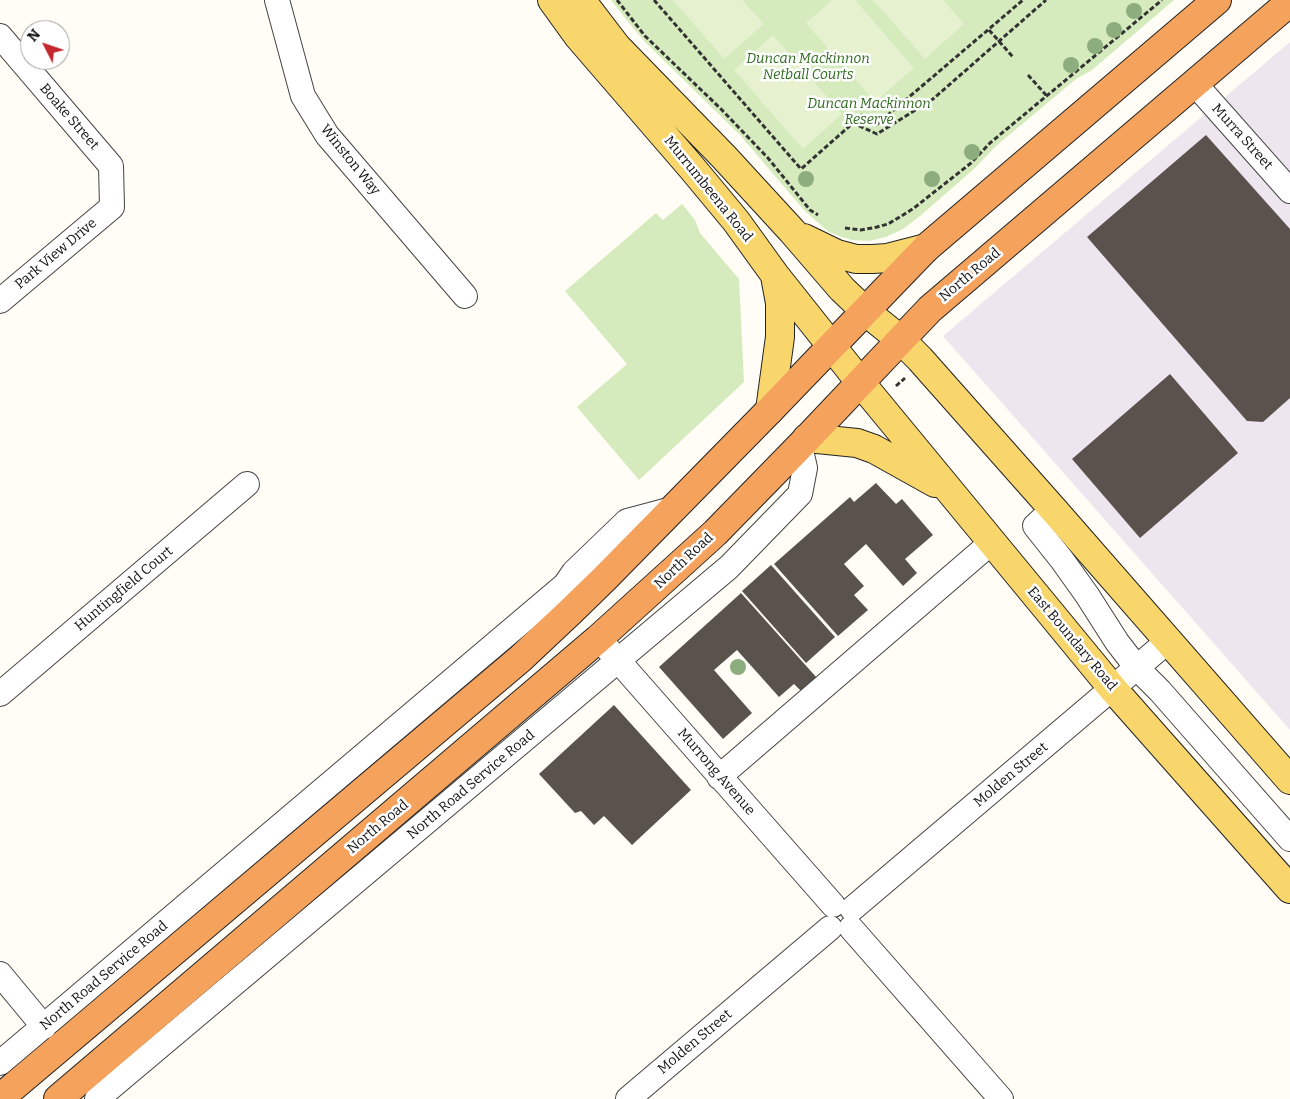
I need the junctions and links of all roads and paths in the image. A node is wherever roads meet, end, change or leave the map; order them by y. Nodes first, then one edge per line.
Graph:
1 (277, 0) edge
2 (552, 0) edge
3 (581, 0) edge
4 (617, 0) edge
5 (654, 0) edge
6 (1022, 0) edge
7 (1046, 0) edge
8 (1162, 0) edge
9 (1217, 0) edge
10 (1290, 2) edge
11 (989, 29) junction
12 (0, 36) edge
13 (999, 41) junction
14 (1014, 57) dead end
15 (1028, 75) dead end
16 (1194, 84) junction
17 (1046, 96) junction
18 (853, 123) junction
19 (1290, 191) edge
20 (112, 207) joint
21 (825, 220) dead end
22 (844, 228) dead end
23 (792, 231) junction
24 (926, 248) junction
25 (775, 275) junction
26 (466, 296) dead end
27 (0, 301) edge
28 (865, 311) junction
29 (901, 340) junction
30 (831, 345) junction
31 (906, 377) dead end
32 (860, 382) junction
33 (896, 386) dead end
34 (770, 410) junction
35 (804, 442) junction
36 (247, 484) dead end
37 (948, 489) junction
38 (672, 509) junction
39 (1053, 509) junction
40 (992, 542) junction
41 (605, 578) junction
42 (565, 584) junction
43 (598, 640) junction
44 (1168, 641) junction
45 (619, 661) junction
46 (1137, 668) junction
47 (1113, 689) junction
48 (0, 694) edge
49 (719, 777) junction
50 (1290, 780) edge
51 (1290, 839) edge
52 (1290, 890) edge
53 (842, 918) junction
54 (0, 974) edge
55 (44, 1027) junction
56 (43, 1062) junction
57 (0, 1063) edge
58 (67, 1096) edge
59 (0, 1098) edge
60 (98, 1099) edge
61 (628, 1099) edge
62 (1001, 1099) edge

1 - 26 street, Winston Way
2 - 25 main road, Murrumbeena Road
3 - 23 main road, Murrumbeena Road
4 - 21 path
5 - 18 path
6 - 11 path
7 - 13 path
8 - 17 path
9 - 24 highway
10 - 16 highway, North Road
11 - 13 path
11 - 18 path
12 - 20 street, Boake Street
13 - 14 path
13 - 18 path
15 - 17 path
16 - 19 street, Murra Street
16 - 29 highway, North Road
17 - 22 path
20 - 27 street, Park View Drive
23 - 24 main road
23 - 28 main road, Murrumbeena Road
24 - 28 highway
25 - 30 main road, Murrumbeena Road
25 - 34 main road
28 - 29 main road, Murrumbeena Road
28 - 30 highway
29 - 32 highway, North Road
29 - 39 main road
30 - 32 main road, Murrumbeena Road
30 - 34 highway
31 - 33 path
32 - 35 highway, North Road
32 - 37 main road, East Boundary Road
34 - 38 highway
35 - 37 main road
35 - 43 highway, North Road
35 - 45 street, North Road Service Road
36 - 48 street, Huntingfield Court
37 - 40 main road, East Boundary Road
38 - 41 highway
38 - 42 street
39 - 44 main road
39 - 46 street
40 - 47 main road, East Boundary Road
40 - 49 street
41 - 42 street
41 - 56 highway
42 - 55 street, North Road Service Road
43 - 45 street, Murrong Avenue
43 - 58 highway, North Road
44 - 46 street, Molden Street
44 - 50 main road
45 - 49 street, Murrong Avenue
45 - 60 street, North Road Service Road
46 - 47 street, Molden Street
46 - 51 street
47 - 52 main road, East Boundary Road
47 - 53 street, Molden Street
49 - 53 street, Murrong Avenue
53 - 61 street, Molden Street
53 - 62 street, Murrong Avenue
54 - 55 street
55 - 57 street, North Road Service Road
56 - 58 highway
56 - 59 highway

